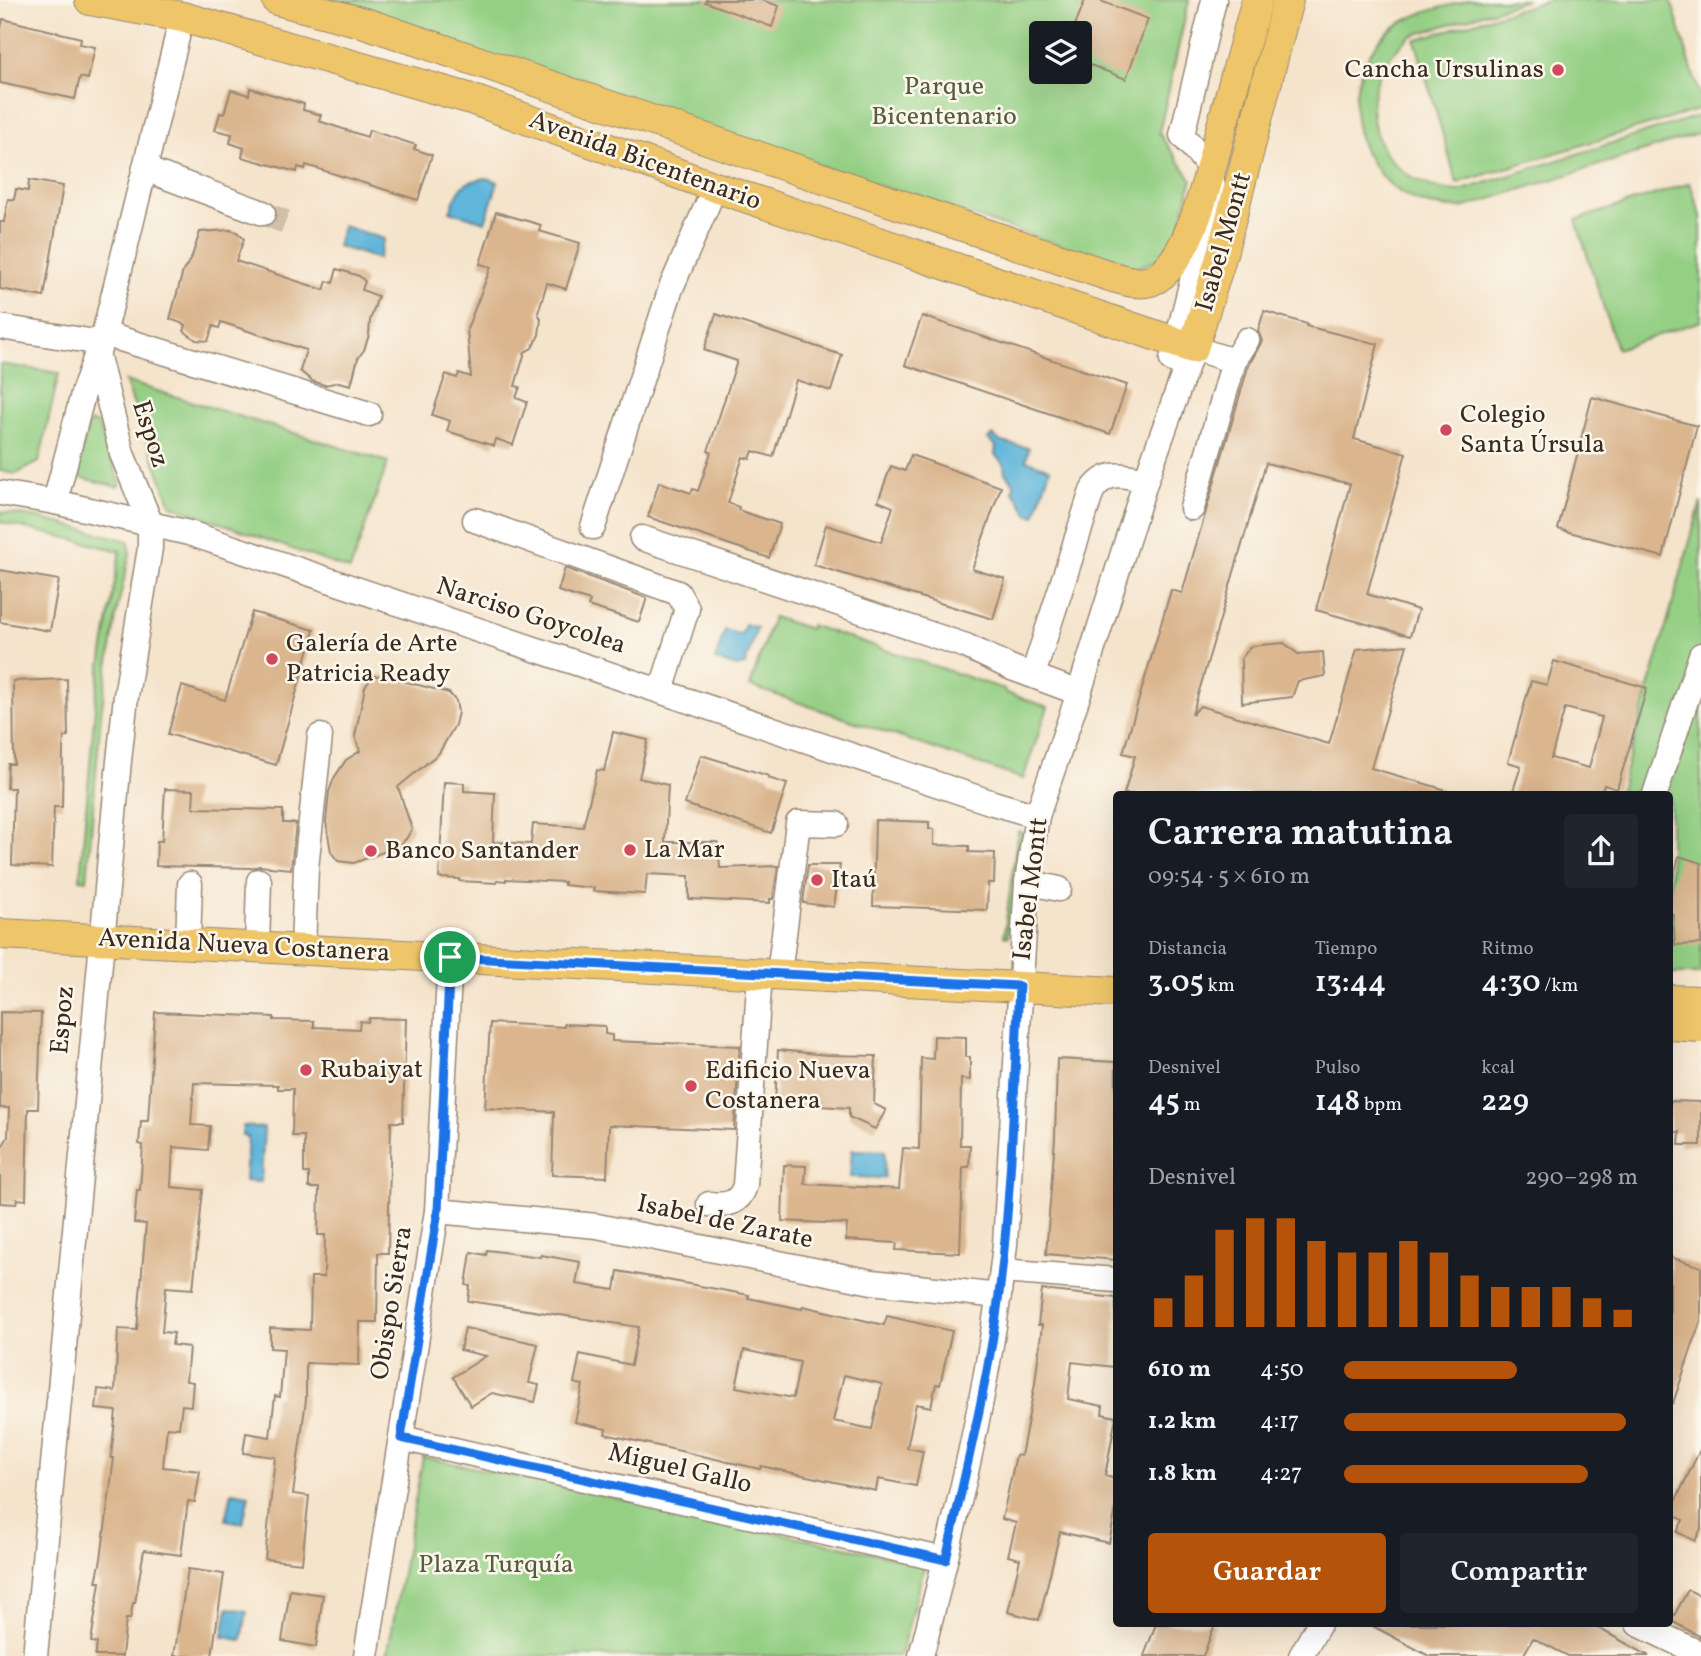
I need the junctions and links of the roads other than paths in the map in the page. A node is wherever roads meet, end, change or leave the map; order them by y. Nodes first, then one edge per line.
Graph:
1 (90, 0) edge
2 (277, 0) edge
3 (1214, 0) edge
4 (1257, 0) edge
5 (1288, 0) edge
6 (182, 17) junction
7 (145, 169) junction
8 (1211, 170) junction
9 (715, 187) junction
10 (263, 213) tunnel mouth
11 (0, 327) edge
12 (1247, 340) dead end
13 (101, 345) junction
14 (1184, 345) junction
15 (1234, 361) junction
16 (369, 414) dead end
17 (1146, 480) junction
18 (0, 493) edge
19 (55, 502) junction
20 (1192, 508) dead end
21 (475, 520) dead end
22 (149, 522) junction
23 (593, 527) dead end
24 (642, 538) dead end
25 (1701, 656) edge
26 (1033, 675) junction
27 (661, 691) junction
28 (1079, 693) junction
29 (320, 736) dead end
30 (1656, 791) edge
31 (1037, 816) junction
32 (836, 824) dead end
33 (259, 881) dead end
34 (1027, 883) junction
35 (190, 884) dead end
36 (1059, 888) dead end
37 (0, 934) edge
38 (101, 939) junction
39 (188, 943) junction
40 (257, 947) junction
41 (303, 949) junction
42 (450, 957) junction
43 (769, 973) junction
44 (1019, 986) junction
45 (1113, 992) edge
46 (1673, 1000) edge
47 (1701, 1001) edge
48 (1673, 1025) edge
49 (1701, 1027) edge
50 (709, 1204) dead end
51 (438, 1211) junction
52 (1002, 1271) junction
53 (1113, 1280) edge
54 (999, 1296) junction
55 (401, 1438) junction
56 (946, 1560) junction
57 (1317, 1627) edge
58 (1644, 1627) edge
59 (1701, 1654) edge
60 (35, 1656) edge
61 (366, 1656) edge
62 (921, 1656) edge
63 (1301, 1656) edge

1 - 6 main road, Avenida Bicentenario
2 - 8 main road, Avenida Bicentenario
3 - 8 street
4 - 8 main road, Isabel Montt
5 - 14 main road, Isabel Montt
6 - 7 street, Espoz
6 - 9 main road, Avenida Bicentenario
7 - 10 street
7 - 13 street, Espoz
8 - 14 street, Isabel Montt
9 - 14 main road, Avenida Bicentenario
9 - 23 street
11 - 13 street
12 - 15 street
13 - 16 street
13 - 19 street, Espoz
13 - 22 street, Espoz
14 - 15 street
14 - 17 street, Isabel Montt
15 - 20 street
17 - 26 street
17 - 28 street, Isabel Montt
18 - 19 street, Narciso Goycolea
19 - 22 street, Narciso Goycolea
21 - 27 street
22 - 27 street, Narciso Goycolea
22 - 38 street, Espoz
24 - 26 street
25 - 30 street
26 - 28 street
27 - 31 street, Narciso Goycolea
28 - 31 street, Isabel Montt
29 - 41 street
31 - 34 street, Isabel Montt
32 - 43 street
33 - 40 street
34 - 36 street
34 - 44 street, Isabel Montt
35 - 39 street
37 - 38 main road, Avenida Nueva Costanera
38 - 39 main road, Avenida Nueva Costanera
38 - 60 street, Espoz
39 - 40 main road, Avenida Nueva Costanera
40 - 41 main road, Avenida Nueva Costanera
41 - 42 main road, Avenida Nueva Costanera
42 - 43 main road, Avenida Nueva Costanera
42 - 51 street, Obispo Sierra
43 - 44 main road, Avenida Nueva Costanera
43 - 50 street
44 - 45 main road, Avenida Nueva Costanera
44 - 52 street, Isabel Montt
46 - 47 main road
48 - 49 main road
51 - 54 street, Isabel de Zarate
51 - 55 street, Obispo Sierra
52 - 53 street
52 - 54 street, Isabel Montt
54 - 56 street, Isabel Montt
55 - 56 street, Miguel Gallo
55 - 61 street, Obispo Sierra
56 - 62 street, Isabel Montt
57 - 63 street
58 - 59 street

